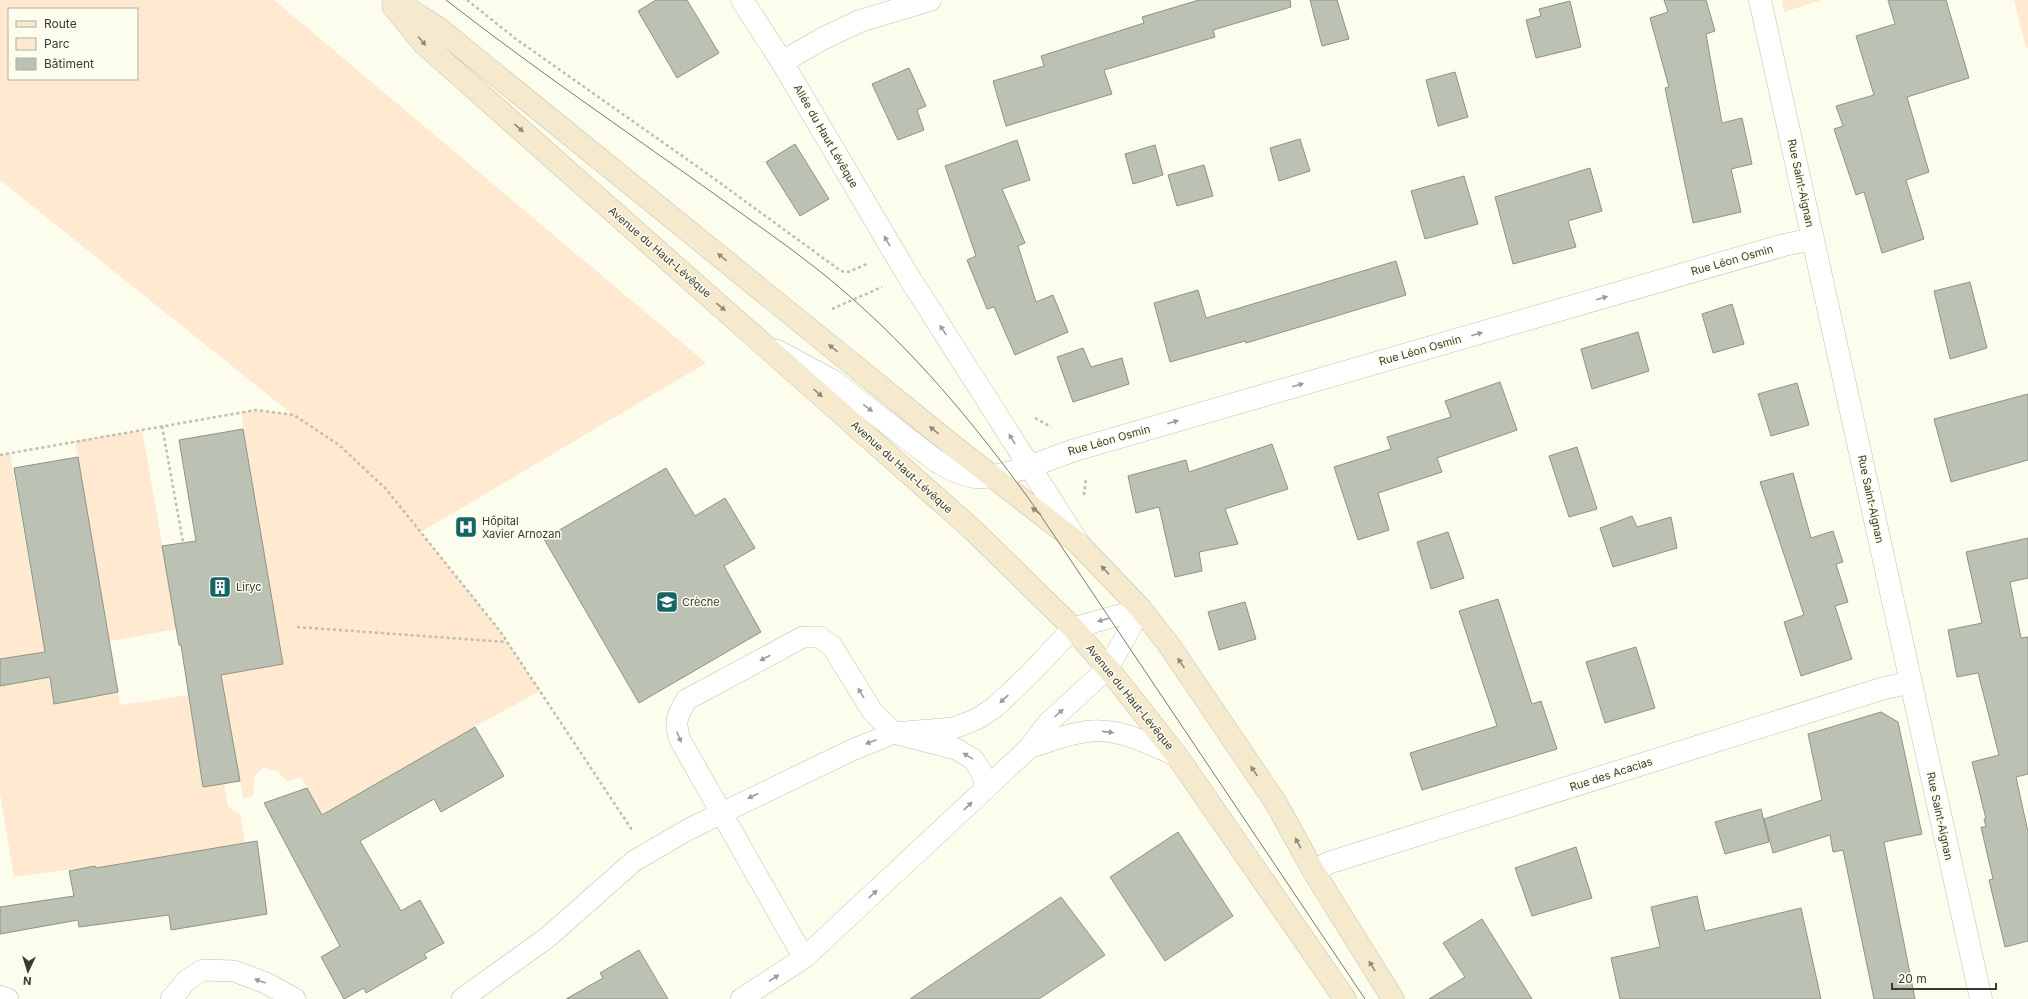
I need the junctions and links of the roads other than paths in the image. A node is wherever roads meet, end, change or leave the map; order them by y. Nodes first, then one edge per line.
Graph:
1 (388, 0) edge
2 (394, 0) edge
3 (742, 0) edge
4 (930, 0) edge
5 (1760, 0) edge
6 (782, 62) junction
7 (1813, 239) junction
8 (764, 344) junction
9 (1029, 466) junction
10 (992, 477) junction
11 (1078, 543) junction
12 (1141, 609) junction
13 (1073, 628) junction
14 (1108, 668) junction
15 (1911, 682) junction
16 (894, 734) junction
17 (1029, 748) junction
18 (1177, 756) junction
19 (986, 788) junction
20 (722, 811) junction
21 (1314, 872) junction
22 (804, 958) junction
23 (0, 996) edge
24 (8, 999) edge
25 (171, 999) edge
26 (295, 999) edge
27 (462, 999) edge
28 (741, 999) edge
29 (1346, 999) edge
30 (1393, 999) edge
31 (1980, 999) edge

1 -> 8 main road, Avenue du Haut-Lévêque
10 -> 2 main road
3 - 6 street, Allée du Haut Lévêque
4 - 6 street
5 - 7 street, Rue Saint-Aignan
9 -> 6 street, Allée du Haut Lévêque
9 -> 7 street, Rue Léon Osmin
7 - 15 street, Rue Saint-Aignan
8 -> 10 street, Rue Léon Osmin
8 -> 13 main road, Avenue du Haut-Lévêque
9 - 10 street, Rue Léon Osmin
9 - 11 street
11 -> 10 main road
12 -> 11 main road
12 -> 13 lane
12 - 14 lane
21 -> 12 main road
13 - 14 main road, Avenue du Haut-Lévêque
13 -> 16 lane
17 -> 14 lane
14 - 18 main road, Avenue du Haut-Lévêque
15 - 21 street, Rue des Acacias
15 - 31 street, Rue Saint-Aignan
19 -> 16 lane
16 -> 20 lane
16 -> 20 lane
17 -> 18 lane
17 - 19 lane
18 - 29 main road, Avenue du Haut-Lévêque
22 -> 19 lane
20 - 22 lane
20 - 27 lane
30 -> 21 main road
28 -> 22 lane
23 - 24 lane
26 -> 25 lane

